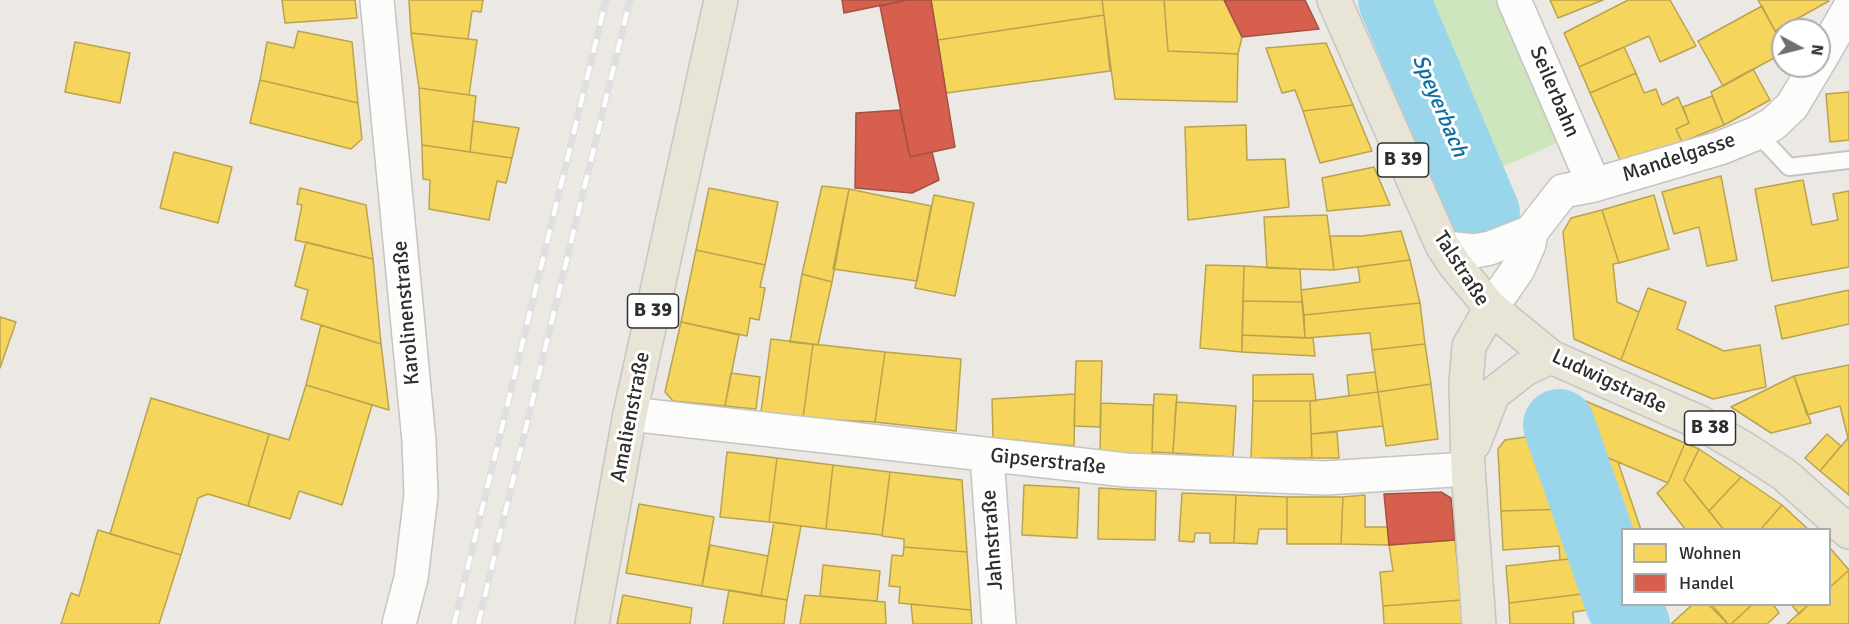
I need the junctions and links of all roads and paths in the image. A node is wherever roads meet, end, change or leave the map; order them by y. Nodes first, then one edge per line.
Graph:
1 (377, 0) edge
2 (721, 0) edge
3 (1334, 0) edge
4 (1514, 0) edge
5 (1849, 9) edge
6 (1831, 40) edge
7 (1809, 78) edge
8 (1757, 133) junction
9 (1849, 160) edge
10 (1594, 185) junction
11 (1531, 232) junction
12 (1444, 248) junction
13 (1491, 308) junction
14 (1551, 357) junction
15 (630, 414) junction
16 (987, 456) junction
17 (1468, 469) junction
18 (1849, 532) edge
19 (399, 624) edge
20 (592, 624) edge
21 (999, 624) edge
22 (1479, 624) edge

1 - 19 street, Karolinenstraße
2 - 15 main road, Amalienstraße / B 39
3 - 12 main road, Talstraße / B 39
4 - 10 street, Seilerbahn
5 - 6 street
7 - 8 street, Mandelgasse
8 - 9 lane
8 - 10 street, Mandelgasse
10 - 11 street, Mandelgasse
11 - 12 street
11 - 13 street, Mandelgasse
12 - 13 main road, Talstraße / B 39
13 - 14 main road, Ludwigstraße
13 - 17 main road, Talstraße
14 - 17 main road
14 - 18 main road, Ludwigstraße / B 38
15 - 16 street, Gipserstraße
15 - 20 main road, Amalienstraße / B 39
16 - 17 street, Gipserstraße
16 - 21 street, Jahnstraße
17 - 22 main road, Talstraße

